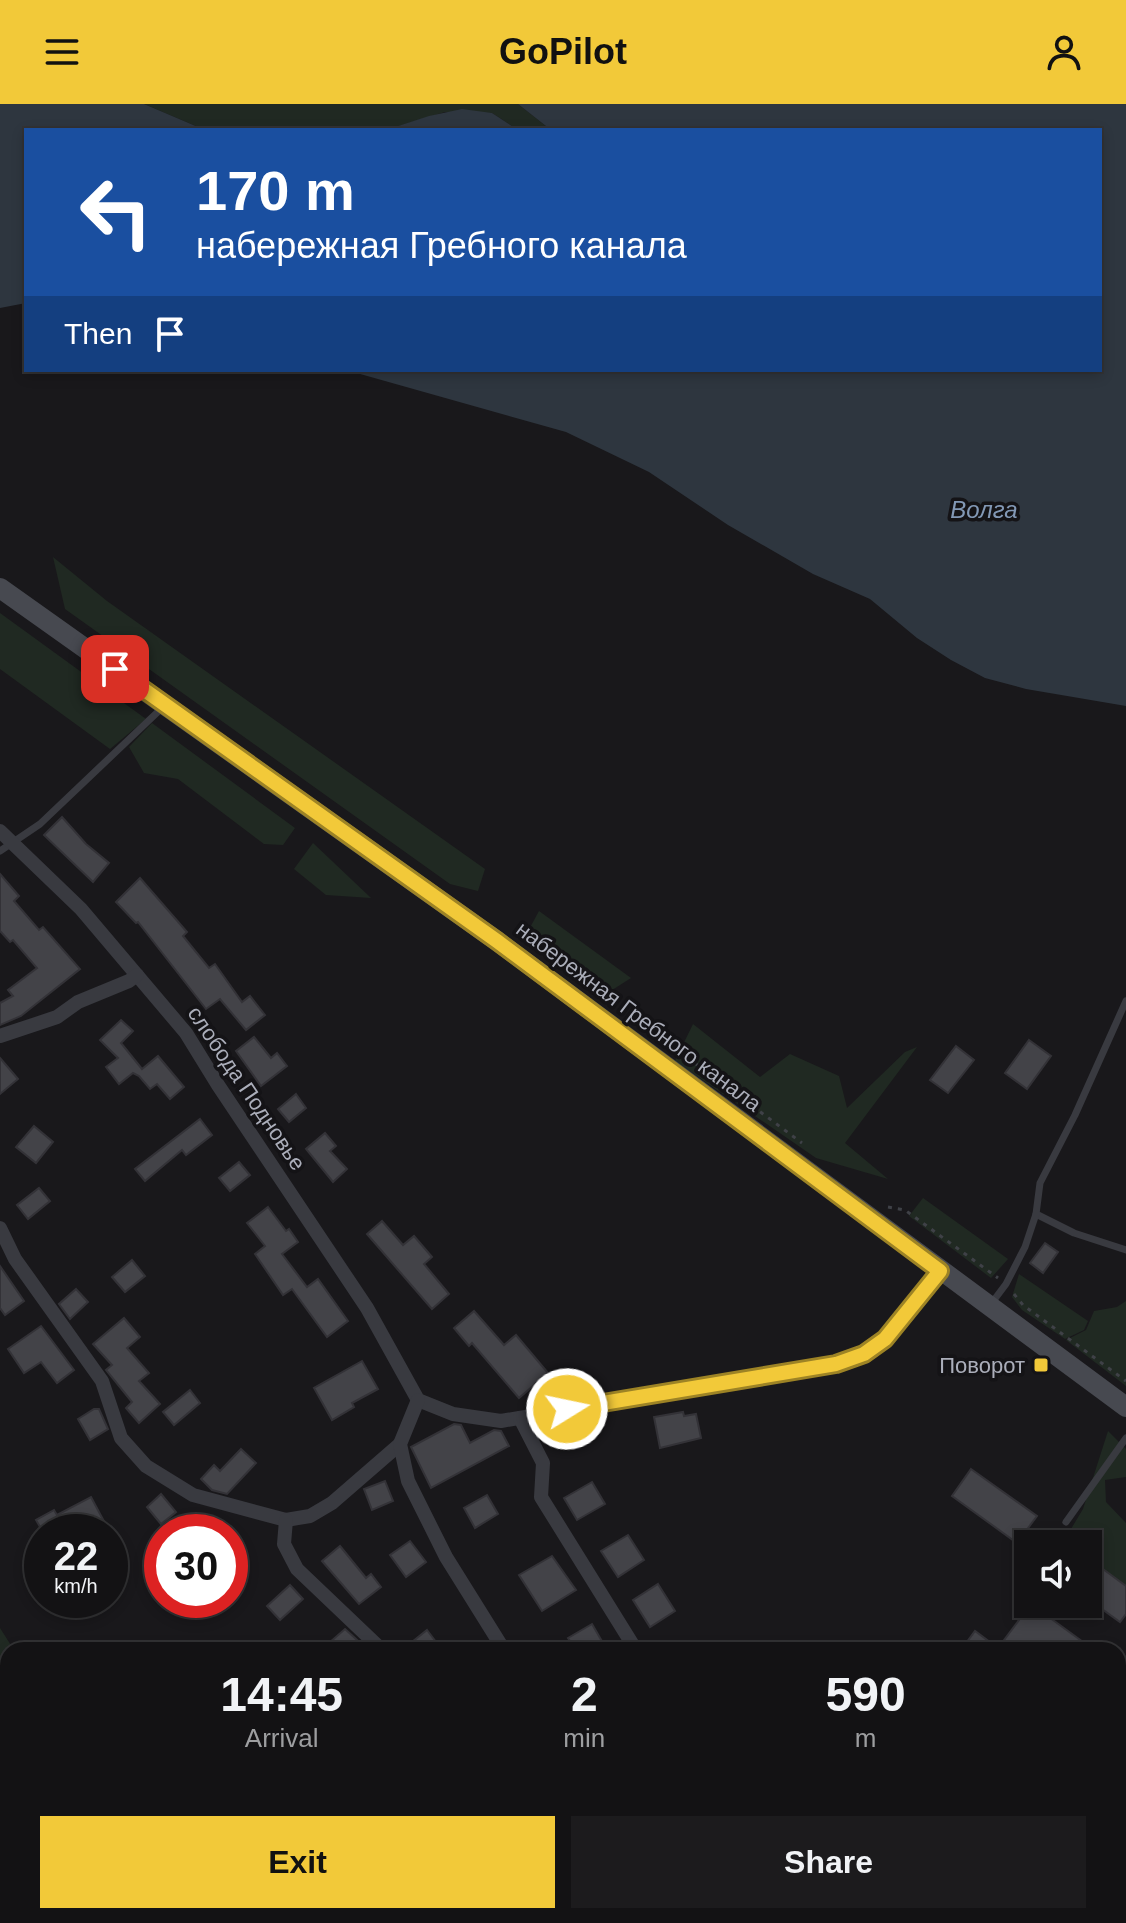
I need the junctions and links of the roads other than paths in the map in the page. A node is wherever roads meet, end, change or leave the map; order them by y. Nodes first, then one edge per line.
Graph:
1 (0, 588) edge
2 (166, 705) junction
3 (0, 831) edge
4 (7, 848) edge
5 (137, 975) junction
6 (1126, 1001) edge
7 (0, 1036) edge
8 (1036, 1214) junction
9 (0, 1228) edge
10 (1126, 1250) edge
11 (940, 1271) junction
12 (989, 1307) junction
13 (418, 1400) junction
14 (1126, 1407) edge
15 (520, 1418) junction
16 (1126, 1438) edge
17 (400, 1444) junction
18 (286, 1520) junction
19 (1066, 1522) dead end
20 (374, 1642) edge
21 (499, 1642) edge
22 (631, 1642) edge

1 - 2 street, набережная Гребного канала
2 - 4 lane
2 - 11 street, набережная Гребного канала
3 - 4 street, слобода Подновье
4 - 5 street, слобода Подновье
5 - 7 street
5 - 13 street, слобода Подновье
6 - 8 lane
8 - 10 lane
8 - 12 lane
9 - 18 street
11 - 12 street, набережная Гребного канала
11 - 15 street
12 - 14 street, набережная Гребного канала
13 - 15 street
13 - 17 street
15 - 22 street
16 - 19 lane
17 - 18 street
17 - 21 street
18 - 20 street

